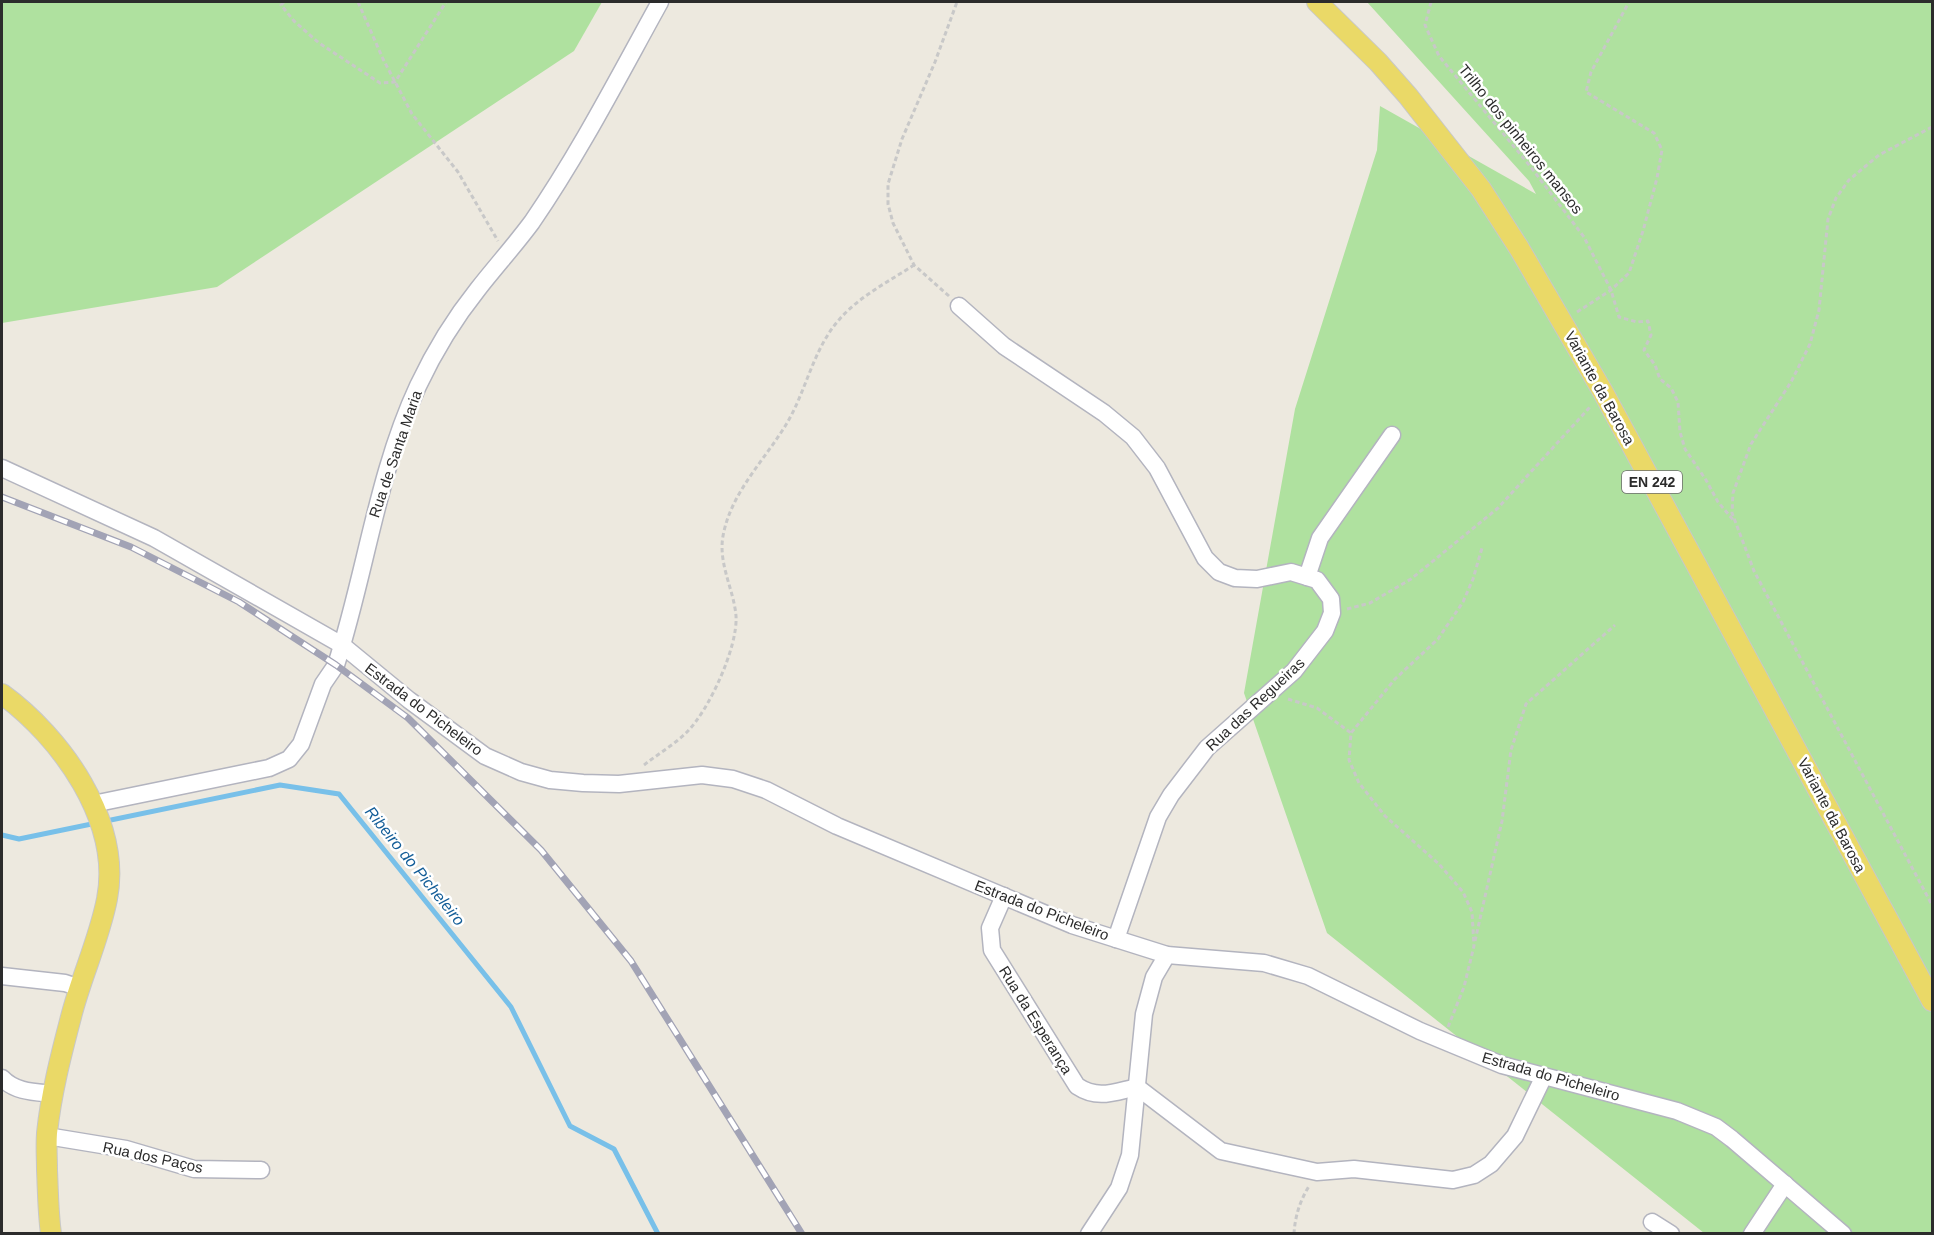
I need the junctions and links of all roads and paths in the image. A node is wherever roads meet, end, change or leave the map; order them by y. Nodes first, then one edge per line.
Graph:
1 (284, 2) edge
2 (358, 2) edge
3 (446, 2) edge
4 (660, 2) edge
5 (957, 2) edge
6 (1317, 2) edge
7 (1431, 2) edge
8 (1629, 2) edge
9 (395, 82) junction
10 (1932, 127) edge
11 (506, 256) junction
12 (914, 265) junction
13 (1611, 290) junction
14 (959, 306) joint
15 (1573, 315) dead end
16 (1603, 392) junction
17 (1392, 435) dead end
18 (2, 468) edge
19 (1736, 524) junction
20 (1482, 548) dead end
21 (1307, 577) junction
22 (1332, 613) junction
23 (1615, 625) dead end
24 (342, 645) junction
25 (2, 694) edge
26 (1264, 697) junction
27 (1352, 733) junction
28 (619, 784) junction
29 (95, 809) junction
30 (1004, 896) junction
31 (1932, 905) edge
32 (1116, 939) junction
33 (1474, 946) junction
34 (1167, 955) junction
35 (2, 976) edge
36 (80, 988) junction
37 (1932, 1001) edge
38 (1443, 1040) junction
39 (1544, 1076) junction
40 (4, 1084) edge
41 (1137, 1087) junction
42 (53, 1094) junction
43 (47, 1136) junction
44 (261, 1170) dead end
45 (1317, 1172) junction
46 (1785, 1184) junction
47 (1652, 1222) dead end
48 (51, 1233) edge
49 (1089, 1233) edge
50 (1294, 1233) edge
51 (1671, 1233) edge
52 (1752, 1233) edge
53 (1843, 1233) edge

1 - 9 path
2 - 9 path
3 - 9 path
4 - 11 street, Rua de Santa Maria
5 - 12 path
6 - 16 main road, Variante da Barosa / EN 242
7 - 13 path, Trilho dos pinheiros mansos
8 - 13 path
9 - 11 path
10 - 19 path
11 - 24 street, Rua de Santa Maria
12 - 14 path
12 - 28 path
13 - 15 path
13 - 19 path, Trilho dos pinheiros mansos
14 - 21 street
16 - 22 path
16 - 37 main road, Variante da Barosa / EN 242
17 - 21 street
18 - 24 street, Estrada do Picheleiro
19 - 31 path
20 - 27 path
21 - 22 street
22 - 26 street, Rua das Regueiras
23 - 33 path
24 - 28 street, Estrada do Picheleiro
24 - 29 street, Rua de Santa Maria
25 - 29 main road
26 - 27 path
26 - 32 street, Rua das Regueiras
27 - 33 path
28 - 30 street, Estrada do Picheleiro
29 - 36 main road
30 - 32 street, Estrada do Picheleiro
30 - 41 street, Rua da Esperança
32 - 34 street, Estrada do Picheleiro
33 - 38 path
34 - 38 street, Estrada do Picheleiro
34 - 41 street
35 - 36 street
36 - 42 main road
38 - 39 street, Estrada do Picheleiro
39 - 45 street
39 - 46 street, Estrada do Picheleiro
40 - 42 street
41 - 45 street
41 - 49 street
42 - 43 main road
43 - 44 street, Rua dos Paços
43 - 48 main road
45 - 50 path
46 - 52 street
46 - 53 street, Estrada do Picheleiro
47 - 51 street

